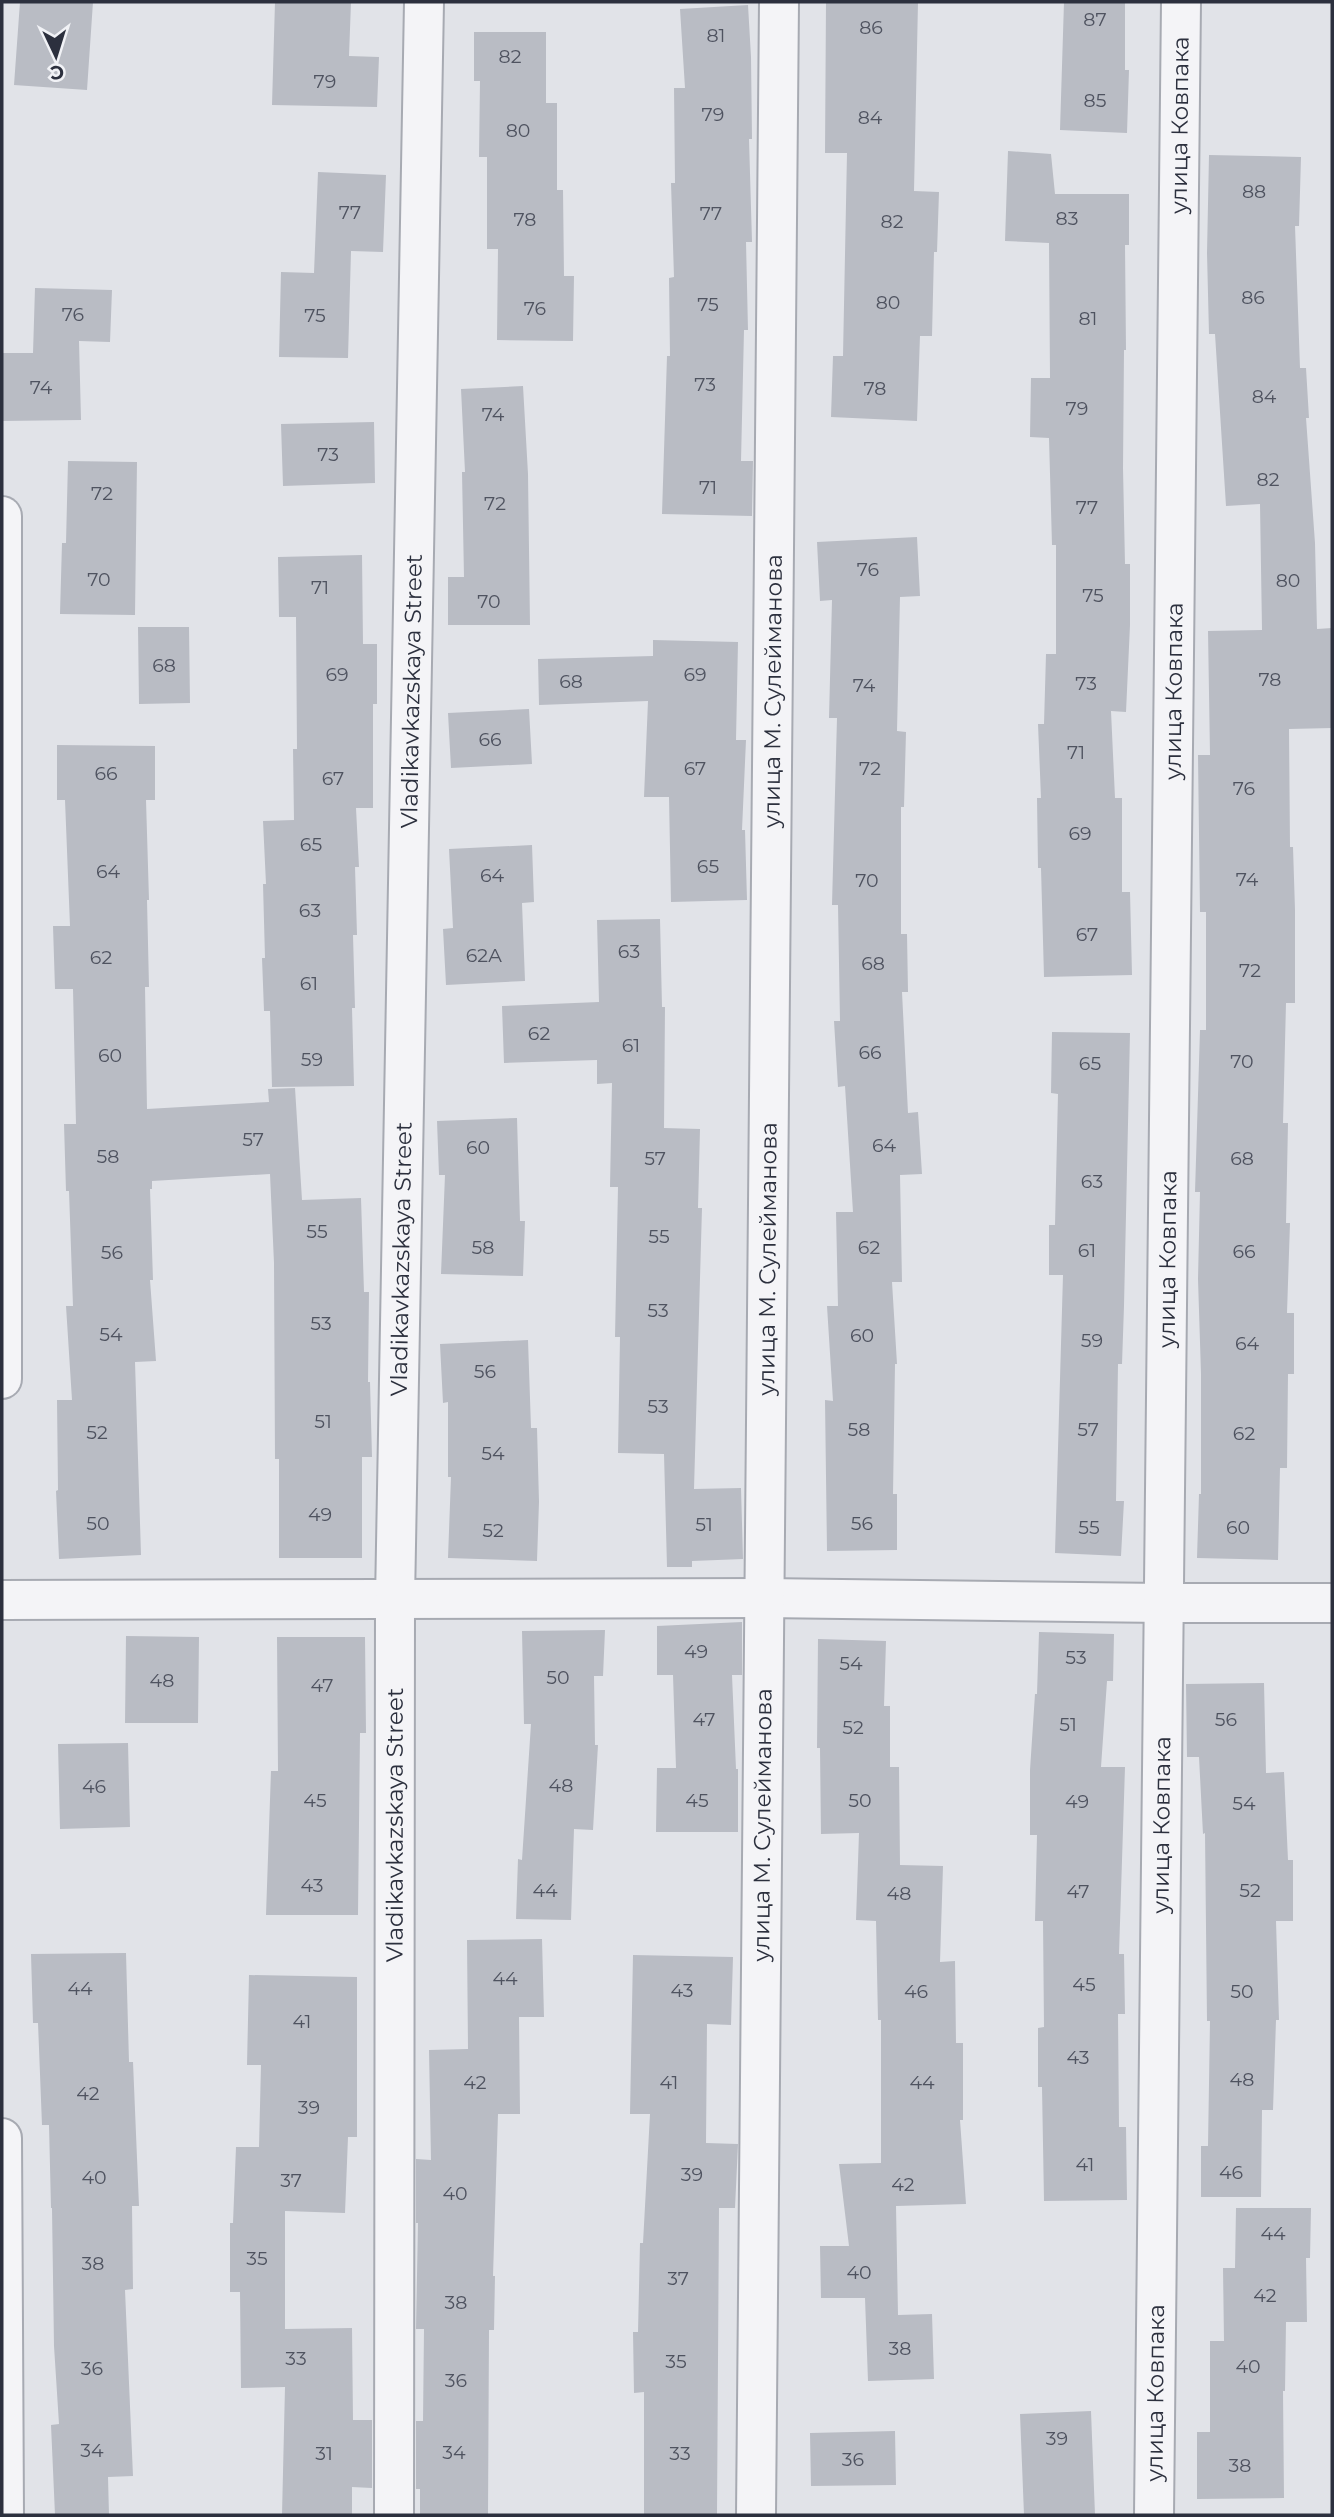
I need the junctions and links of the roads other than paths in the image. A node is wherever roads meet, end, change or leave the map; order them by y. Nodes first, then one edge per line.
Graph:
1 (424, 2) edge
2 (779, 2) edge
3 (1181, 2) edge
4 (2, 516) edge
5 (2, 1379) edge
6 (764, 1598) junction
7 (2, 1600) edge
8 (395, 1600) junction
9 (1164, 1603) junction
10 (1332, 1603) edge
11 (2, 2138) edge
12 (4, 2515) edge
13 (394, 2515) edge
14 (756, 2515) edge
15 (1154, 2515) edge

1 - 8 street, Vladikavkazskaya Street
2 - 6 street, улица М. Сулейманова
3 - 9 street, улица Ковпака
4 - 5 street
6 - 8 street
6 - 9 street
6 - 14 street, улица М. Сулейманова
7 - 8 street
8 - 13 street, Vladikavkazskaya Street
9 - 10 street
9 - 15 street, улица Ковпака
11 - 12 street

